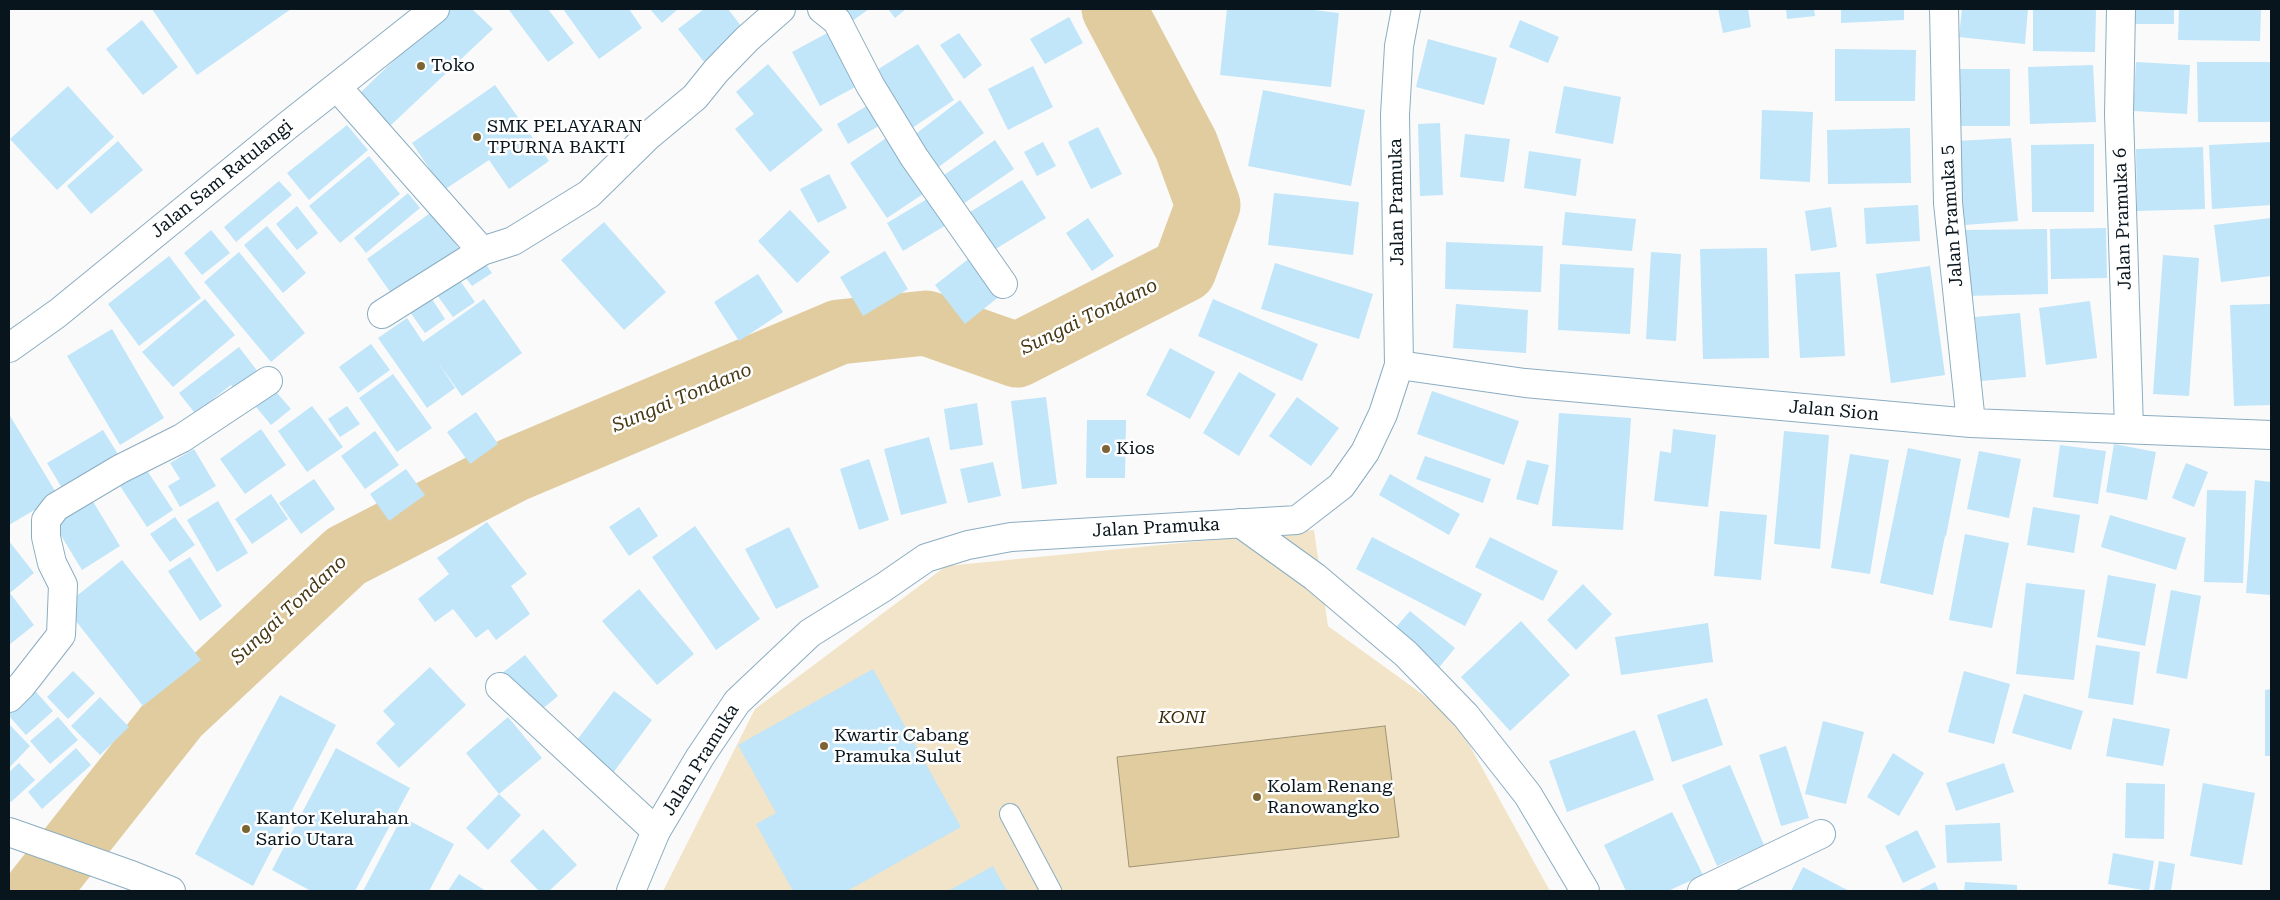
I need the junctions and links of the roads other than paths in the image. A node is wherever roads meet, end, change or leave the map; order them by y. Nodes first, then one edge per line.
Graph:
1 (435, 9) edge
2 (782, 9) edge
3 (822, 9) edge
4 (1406, 9) edge
5 (1944, 9) edge
6 (2121, 9) edge
7 (337, 87) junction
8 (482, 250) junction
9 (1003, 284) dead end
10 (382, 314) dead end
11 (9, 348) edge
12 (1400, 366) junction
13 (268, 381) dead end
14 (1971, 423) junction
15 (2129, 429) junction
16 (2271, 435) edge
17 (1240, 523) junction
18 (500, 687) dead end
19 (9, 698) edge
20 (1010, 814) dead end
21 (656, 831) junction
22 (9, 832) edge
23 (1821, 834) dead end
24 (172, 891) edge
25 (631, 891) edge
26 (1051, 891) edge
27 (1585, 891) edge
28 (1702, 891) edge

1 - 7 street, Jalan Sam Ratulangi
2 - 8 street
3 - 9 street
4 - 12 street, Jalan Pramuka
5 - 14 street, Jalan Pramuka 5
6 - 15 street, Jalan Pramuka 6
7 - 8 street
7 - 11 street, Jalan Sam Ratulangi
8 - 10 street
12 - 14 street, Jalan Sion
12 - 17 street, Jalan Pramuka
13 - 19 street
14 - 15 street, Jalan Sion
15 - 16 street, Jalan Sion
17 - 21 street, Jalan Pramuka
17 - 27 street
18 - 21 street
20 - 26 lane
21 - 25 street, Jalan Pramuka
22 - 24 street
23 - 28 street

